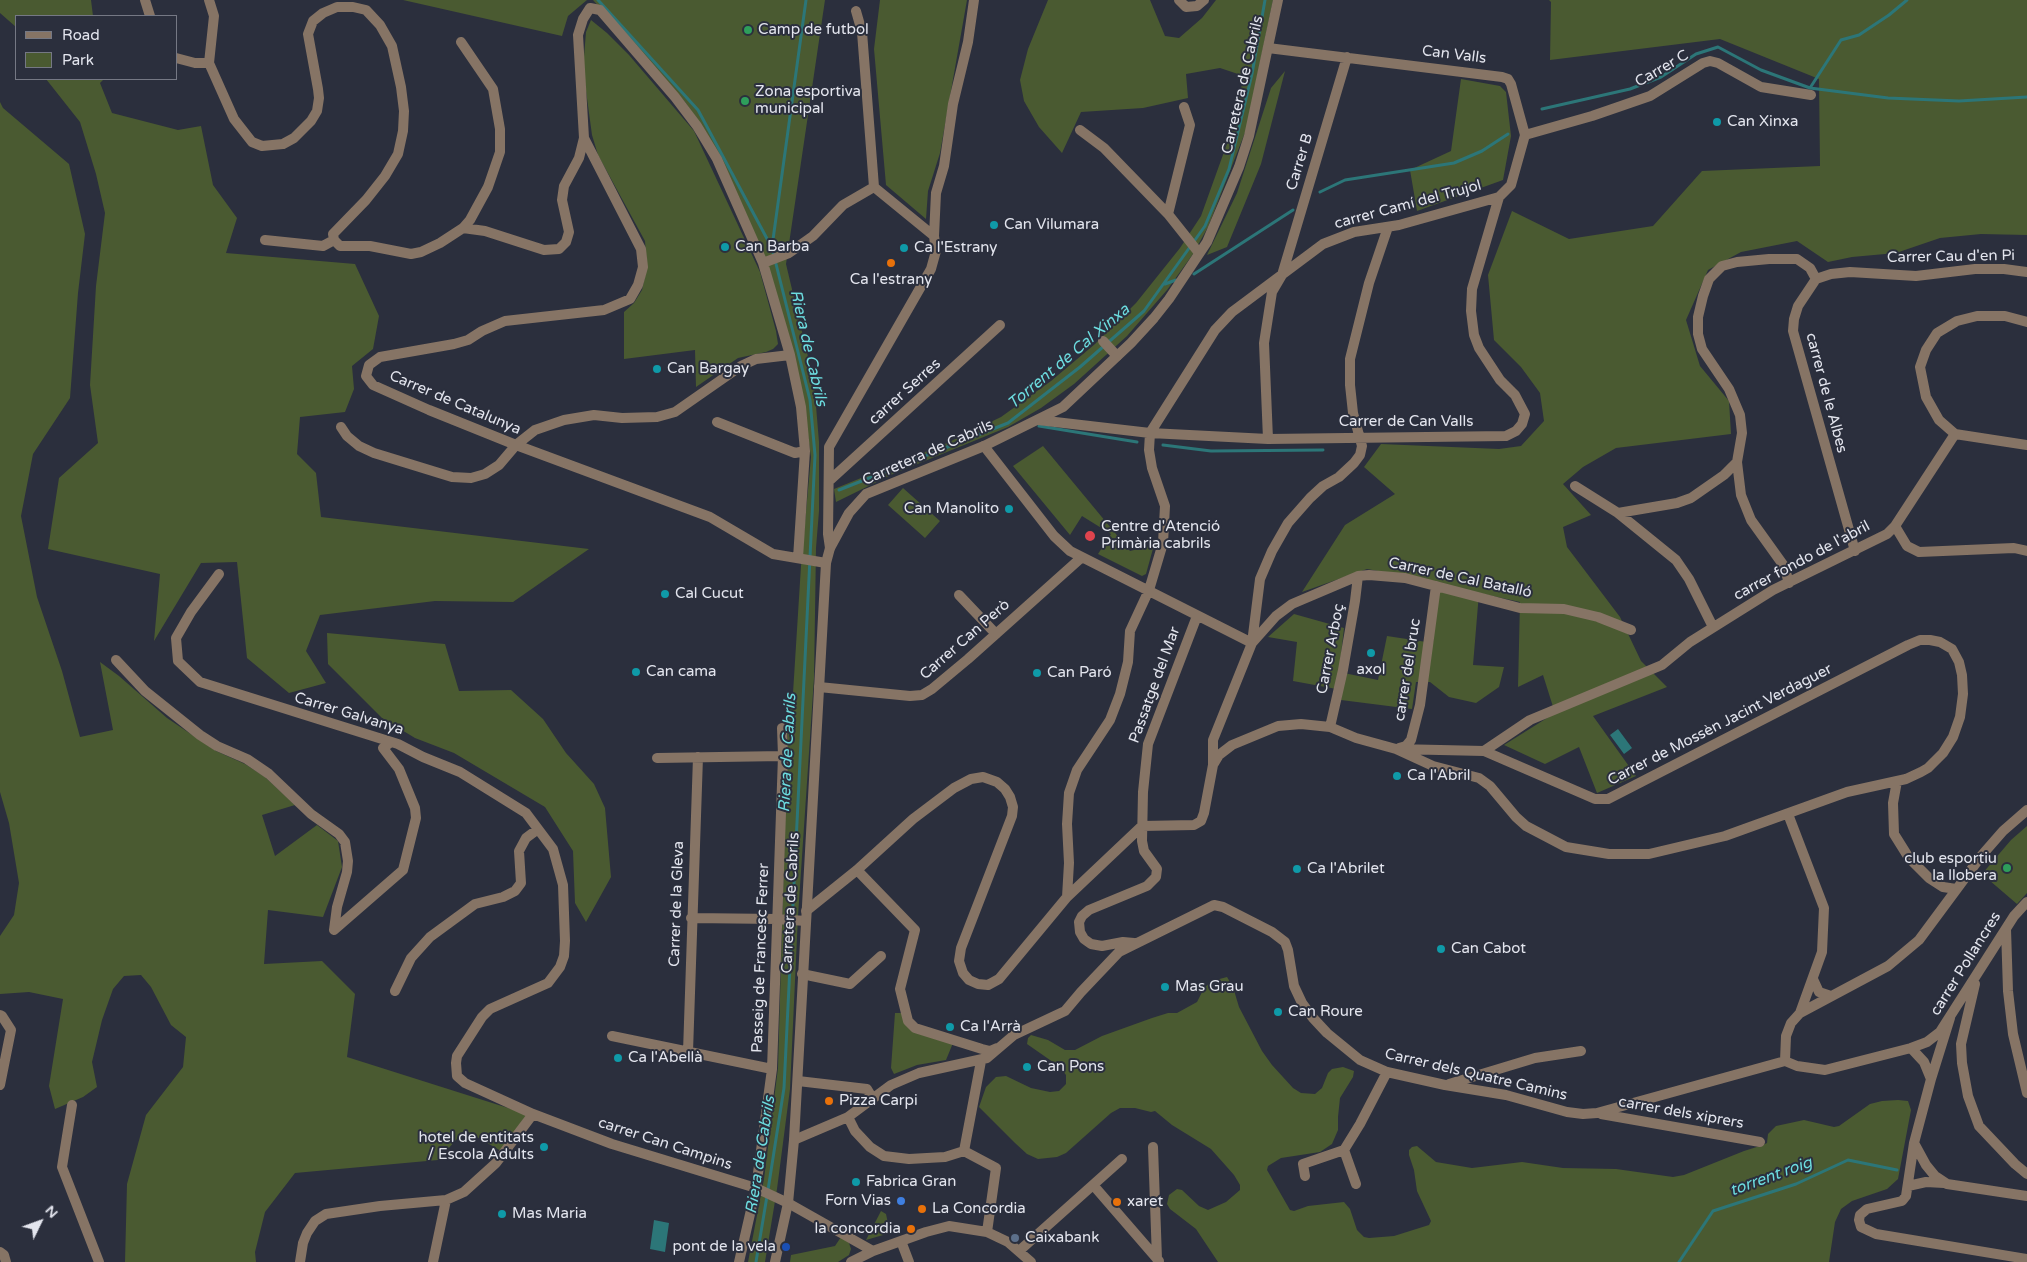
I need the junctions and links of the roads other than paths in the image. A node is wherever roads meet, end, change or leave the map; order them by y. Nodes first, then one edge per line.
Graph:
1 (145, 0) edge
2 (209, 0) edge
3 (974, 0) edge
4 (1179, 0) edge
5 (1204, 0) edge
6 (1278, 0) edge
7 (856, 11) dead end
8 (150, 15) edge
9 (461, 42) dead end
10 (1268, 48) junction
11 (1347, 57) junction
12 (178, 59) edge
13 (209, 63) junction
14 (1811, 95) dead end
15 (1184, 107) dead end
16 (1080, 130) dead end
17 (1525, 136) junction
18 (584, 138) junction
19 (874, 187) junction
20 (1499, 197) junction
21 (1168, 214) junction
22 (1388, 227) junction
23 (463, 228) junction
24 (934, 236) junction
25 (265, 240) dead end
26 (334, 240) junction
27 (1198, 250) junction
28 (771, 260) junction
29 (2027, 272) edge
30 (1282, 275) junction
31 (1816, 279) junction
32 (2027, 322) edge
33 (1000, 325) dead end
34 (1103, 341) dead end
35 (1114, 352) junction
36 (790, 355) junction
37 (1038, 420) junction
38 (717, 422) dead end
39 (340, 427) dead end
40 (1150, 434) junction
41 (1955, 434) junction
42 (1360, 436) junction
43 (1268, 438) junction
44 (516, 445) junction
45 (2027, 445) edge
46 (984, 446) junction
47 (805, 451) junction
48 (1737, 462) junction
49 (829, 481) junction
50 (1575, 486) dead end
51 (1618, 514) junction
52 (1895, 526) junction
53 (830, 548) junction
54 (1855, 551) junction
55 (2027, 551) edge
56 (1082, 557) junction
57 (801, 559) junction
58 (822, 562) junction
59 (220, 574) dead end
60 (1358, 576) junction
61 (1788, 582) junction
62 (1436, 586) junction
63 (1149, 590) junction
64 (959, 595) dead end
65 (1197, 616) junction
66 (1713, 627) junction
67 (1631, 630) dead end
68 (996, 634) junction
69 (1252, 643) junction
70 (116, 660) dead end
71 (819, 687) junction
72 (1330, 727) junction
73 (782, 728) dead end
74 (391, 742) junction
75 (1396, 749) junction
76 (1484, 751) junction
77 (783, 756) junction
78 (698, 757) junction
79 (657, 758) dead end
80 (1213, 765) junction
81 (1897, 781) junction
82 (2027, 810) edge
83 (1788, 814) junction
84 (1142, 826) junction
85 (538, 829) junction
86 (857, 870) junction
87 (1956, 889) junction
88 (1067, 897) junction
89 (2027, 902) edge
90 (692, 918) junction
91 (804, 918) junction
92 (780, 919) junction
93 (2006, 929) junction
94 (1134, 944) junction
95 (881, 956) dead end
96 (1977, 973) junction
97 (802, 974) junction
98 (1813, 978) junction
99 (395, 991) dead end
100 (1831, 996) junction
101 (1800, 1013) junction
102 (0, 1015) edge
103 (1950, 1018) junction
104 (612, 1036) dead end
105 (998, 1048) junction
106 (1911, 1048) junction
107 (1581, 1051) dead end
108 (688, 1052) junction
109 (981, 1061) junction
110 (1785, 1061) junction
111 (772, 1069) junction
112 (1387, 1072) junction
113 (1931, 1079) junction
114 (798, 1081) junction
115 (0, 1085) edge
116 (1445, 1085) junction
117 (2027, 1093) edge
118 (873, 1099) junction
119 (72, 1105) dead end
120 (1597, 1113) junction
121 (533, 1114) junction
122 (848, 1118) junction
123 (794, 1140) junction
124 (1760, 1142) dead end
125 (1914, 1143) junction
126 (1153, 1147) dead end
127 (1344, 1150) junction
128 (964, 1151) junction
129 (1122, 1159) dead end
130 (2027, 1174) edge
131 (1305, 1176) dead end
132 (1356, 1184) dead end
133 (1947, 1184) junction
134 (1094, 1186) junction
135 (1908, 1186) junction
136 (759, 1190) junction
137 (2027, 1196) edge
138 (446, 1200) junction
139 (784, 1201) junction
140 (987, 1232) junction
141 (901, 1241) junction
142 (868, 1251) junction
143 (1019, 1251) junction
144 (0, 1252) edge
145 (2027, 1259) edge
146 (1159, 1261) edge
147 (6, 1262) edge
148 (98, 1262) edge
149 (300, 1262) edge
150 (433, 1262) edge
151 (739, 1262) edge
152 (775, 1262) edge
153 (851, 1262) edge
154 (909, 1262) edge
155 (1031, 1262) edge

1 - 8 street
2 - 13 street
3 - 24 street
4 - 5 street
6 - 10 street, Carretera de Cabrils
7 - 19 street
9 - 23 street
10 - 11 street, Can Valls
10 - 27 street, Carretera de Cabrils
11 - 17 street, Can Valls
11 - 30 street, Carrer B
12 - 13 street
13 - 26 street
14 - 17 street, Carrer C
15 - 21 street
16 - 21 street
17 - 20 street
18 - 23 street
18 - 28 street
18 - 44 street, Carrer de Catalunya
19 - 24 street
19 - 28 street
20 - 22 street, carrer Camí del Trujol
20 - 42 street, Carrer de Can Valls
21 - 27 street
22 - 30 street, carrer Camí del Trujol
22 - 42 street
23 - 26 street
24 - 49 street
25 - 26 street
27 - 35 street, Carretera de Cabrils
28 - 36 street
29 - 31 street, Carrer Cau d'en Pi
30 - 40 street, carrer Camí del Trujol
30 - 43 street, Carrer B
31 - 48 street
31 - 54 street, carrer de le Albes
32 - 41 street
33 - 49 street, carrer Serres
34 - 35 street
35 - 37 street, Carretera de Cabrils
36 - 44 street
36 - 47 street
37 - 40 street, Carrer de Can Valls
37 - 46 street, Carretera de Cabrils
38 - 47 street
39 - 44 street
40 - 43 street, Carrer de Can Valls
40 - 63 street
41 - 45 street
41 - 52 street, carrer fondo de l'abril
42 - 43 street, Carrer de Can Valls
42 - 69 street
44 - 57 street, Carrer de Catalunya
46 - 53 street, Carretera de Cabrils
46 - 56 street
47 - 57 street
48 - 51 street
48 - 61 street
49 - 53 street
50 - 51 street
51 - 66 street
52 - 54 street, carrer fondo de l'abril
52 - 55 street
53 - 58 street, Carretera de Cabrils
54 - 61 street, carrer fondo de l'abril
56 - 63 street
56 - 68 street, Carrer Can Però
57 - 58 street, Carrer de Catalunya
58 - 71 street, Carretera de Cabrils
59 - 74 street, Carrer Galvanya
60 - 62 street, Carrer de Cal Batalló
60 - 69 street, Carrer de Cal Batalló
60 - 72 street, Carrer Arboç
61 - 66 street, carrer fondo de l'abril
62 - 67 street, Carrer de Cal Batalló
62 - 75 street, carrer del bruc
63 - 65 street
63 - 88 street
64 - 68 street
65 - 69 street
65 - 84 street, Passatge del Mar
66 - 76 street, carrer fondo de l'abril
68 - 71 street, Carrer Can Però
69 - 80 street
70 - 74 street
71 - 91 street, Carretera de Cabrils
72 - 75 street, Carrer de Mossèn Jacint Verdaguer
72 - 80 street, Carrer de Mossèn Jacint Verdaguer
73 - 77 street, Passeig de Francesc Ferrer
74 - 85 street, Carrer Galvanya
75 - 76 street, Carrer de Mossèn Jacint Verdaguer
75 - 83 street, Carrer de Mossèn Jacint Verdaguer
76 - 81 street, Carrer de Mossèn Jacint Verdaguer
77 - 78 street
77 - 92 street, Passeig de Francesc Ferrer
78 - 79 street
78 - 90 street, Carrer de la Gleva
80 - 84 street
81 - 83 street, Carrer de Mossèn Jacint Verdaguer
81 - 87 street
82 - 87 street
83 - 98 street
84 - 88 street
84 - 94 street, Passatge del Mar
85 - 99 street
85 - 121 street, Carrer Galvanya
86 - 88 street
86 - 91 street
86 - 105 street
87 - 100 street
89 - 93 street, carrer Pollancres
90 - 92 street
90 - 108 street, Carrer de la Gleva
91 - 92 street
91 - 97 street, Carretera de Cabrils
92 - 111 street, Passeig de Francesc Ferrer
93 - 96 street, carrer Pollancres
93 - 117 street
94 - 105 street, Carrer dels Quatre Camins
94 - 112 street, Carrer dels Quatre Camins
95 - 97 street
96 - 103 street, carrer Pollancres
96 - 130 street
97 - 114 street, Carretera de Cabrils
98 - 100 street
98 - 101 street
100 - 101 street
101 - 110 street
102 - 115 street
103 - 106 street, carrer Pollancres
103 - 113 street
104 - 108 street
105 - 109 street, Carrer dels Quatre Camins
106 - 110 street, carrer Pollancres
106 - 113 street
107 - 116 street
108 - 111 street
109 - 118 street, Carrer dels Quatre Camins
109 - 128 street
110 - 120 street, Carrer dels Quatre Camins
111 - 136 street, Passeig de Francesc Ferrer
112 - 116 street, Carrer dels Quatre Camins
112 - 127 street
113 - 125 street
114 - 118 street
114 - 123 street, Carretera de Cabrils
116 - 120 street, Carrer dels Quatre Camins
118 - 122 street, Carrer dels Quatre Camins
119 - 148 street
120 - 124 street, carrer dels xiprers
121 - 136 street, carrer Can Campins
121 - 138 street
122 - 123 street, Carrer dels Quatre Camins
122 - 128 street
123 - 139 street, Carretera de Cabrils
125 - 133 street
125 - 135 street
126 - 146 street
127 - 131 street
127 - 132 street
128 - 140 street
129 - 134 street
133 - 135 street
133 - 137 street
134 - 143 street
134 - 146 street
135 - 145 street
136 - 139 street, carrer Can Campins
136 - 151 street, Passeig de Francesc Ferrer
138 - 149 street
138 - 150 street
139 - 142 street, carrer Can Campins
139 - 152 street, Carretera de Cabrils
140 - 141 street
140 - 143 street
141 - 142 street
141 - 154 street
142 - 153 street
143 - 155 street
144 - 147 street

